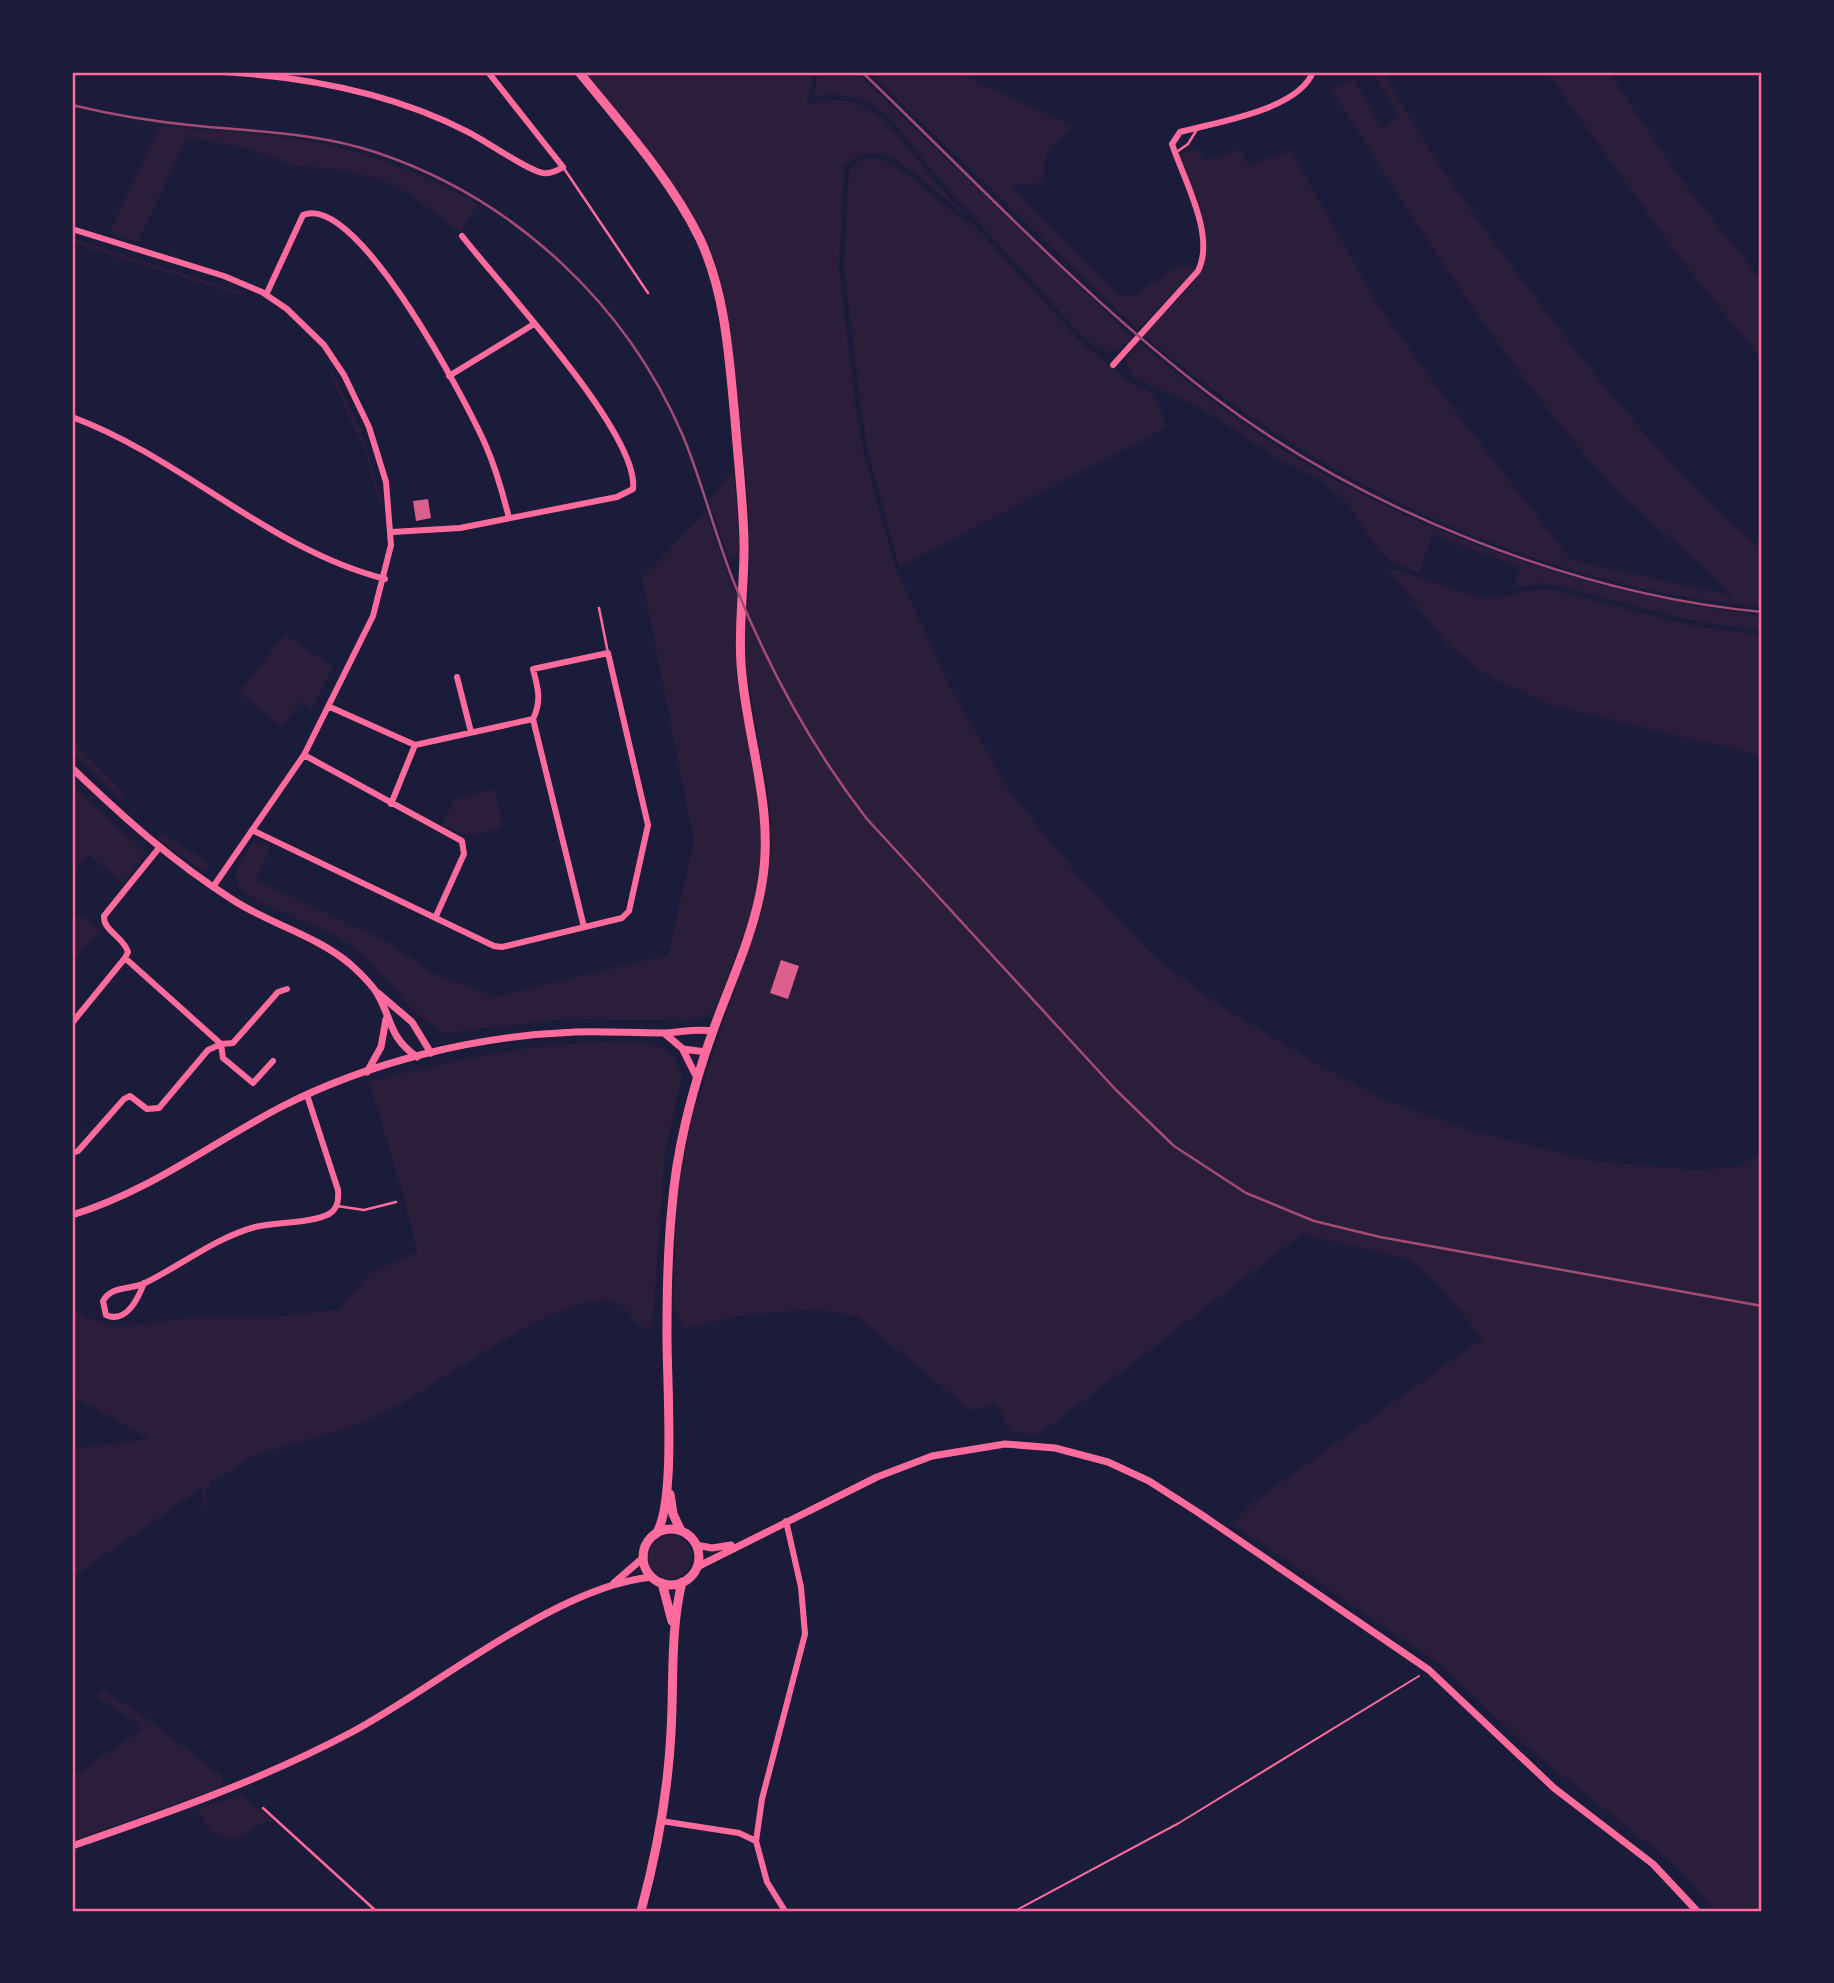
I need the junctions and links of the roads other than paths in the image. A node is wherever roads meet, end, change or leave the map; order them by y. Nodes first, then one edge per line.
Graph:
1 (223, 72) edge
2 (488, 72) edge
3 (579, 72) edge
4 (1313, 72) edge
5 (282, 75) edge
6 (1198, 127) junction
7 (1174, 151) junction
8 (563, 167) junction
9 (72, 229) edge
10 (462, 236) dead end
11 (648, 292) dead end
12 (266, 295) junction
13 (534, 324) junction
14 (1113, 365) dead end
15 (449, 376) junction
16 (72, 417) edge
17 (509, 518) junction
18 (392, 532) junction
19 (385, 579) junction
20 (599, 608) dead end
21 (608, 653) junction
22 (457, 677) dead end
23 (330, 707) junction
24 (533, 719) junction
25 (471, 732) junction
26 (415, 745) junction
27 (304, 755) junction
28 (72, 768) edge
29 (391, 804) junction
30 (252, 830) junction
31 (159, 848) junction
32 (213, 887) junction
33 (436, 916) junction
34 (584, 927) junction
35 (125, 958) junction
36 (287, 989) dead end
37 (377, 993) junction
38 (386, 1019) junction
39 (72, 1023) edge
40 (713, 1031) junction
41 (664, 1033) junction
42 (221, 1044) junction
43 (683, 1049) junction
44 (706, 1052) junction
45 (431, 1053) junction
46 (417, 1057) junction
47 (273, 1061) dead end
48 (367, 1072) junction
49 (697, 1079) junction
50 (307, 1095) junction
51 (72, 1153) edge
52 (396, 1202) dead end
53 (337, 1206) junction
54 (72, 1215) edge
55 (144, 1283) junction
56 (668, 1474) junction
57 (786, 1521) junction
58 (681, 1531) junction
59 (656, 1534) junction
60 (742, 1542) junction
61 (696, 1545) junction
62 (643, 1557) junction
63 (697, 1567) junction
64 (652, 1577) junction
65 (682, 1582) junction
66 (662, 1583) junction
67 (610, 1586) junction
68 (673, 1626) junction
69 (263, 1808) dead end
70 (662, 1821) junction
71 (757, 1841) junction
72 (72, 1846) edge
73 (376, 1911) edge
74 (641, 1911) edge
75 (785, 1911) edge
76 (1697, 1911) edge

1 - 5 street
2 - 8 street
3 - 40 main road
4 - 6 street
5 - 8 street
6 - 7 lane
6 - 7 street
7 - 14 street
8 - 11 lane
9 - 12 street
10 - 13 street
12 - 15 street
12 - 18 street
13 - 15 street
13 - 17 street
15 - 17 street
16 - 19 street
17 - 18 street
18 - 19 street
19 - 23 street
20 - 21 lane
21 - 24 street
21 - 34 street
22 - 25 street
23 - 26 street
23 - 27 street
24 - 25 street
24 - 34 street
25 - 26 street
26 - 29 street
27 - 29 street
27 - 30 street
28 - 31 street
29 - 33 street
30 - 32 street
30 - 33 street
31 - 32 street
31 - 35 street
32 - 37 street
33 - 34 street
35 - 39 street
35 - 42 street
36 - 42 street
37 - 38 street
37 - 45 street
38 - 46 street
38 - 48 street
40 - 41 street
40 - 44 main road
41 - 43 street
41 - 45 street
42 - 47 street
42 - 51 street
43 - 44 street
43 - 49 street
44 - 49 main road
45 - 46 street
46 - 48 street
48 - 50 street
49 - 56 main road
50 - 53 street
50 - 54 street
52 - 53 lane
53 - 55 street
55 - 55 street
56 - 58 main road
56 - 59 main road
57 - 60 street
57 - 71 street
57 - 76 street
58 - 59 main road
58 - 61 main road
59 - 62 main road
60 - 61 street
60 - 63 street
61 - 63 main road
62 - 64 main road
62 - 67 street
63 - 65 main road
64 - 66 main road
64 - 67 street
65 - 66 main road
65 - 68 main road
66 - 68 main road
67 - 72 street
68 - 70 main road
69 - 73 lane
70 - 71 street
70 - 74 main road
71 - 75 street

